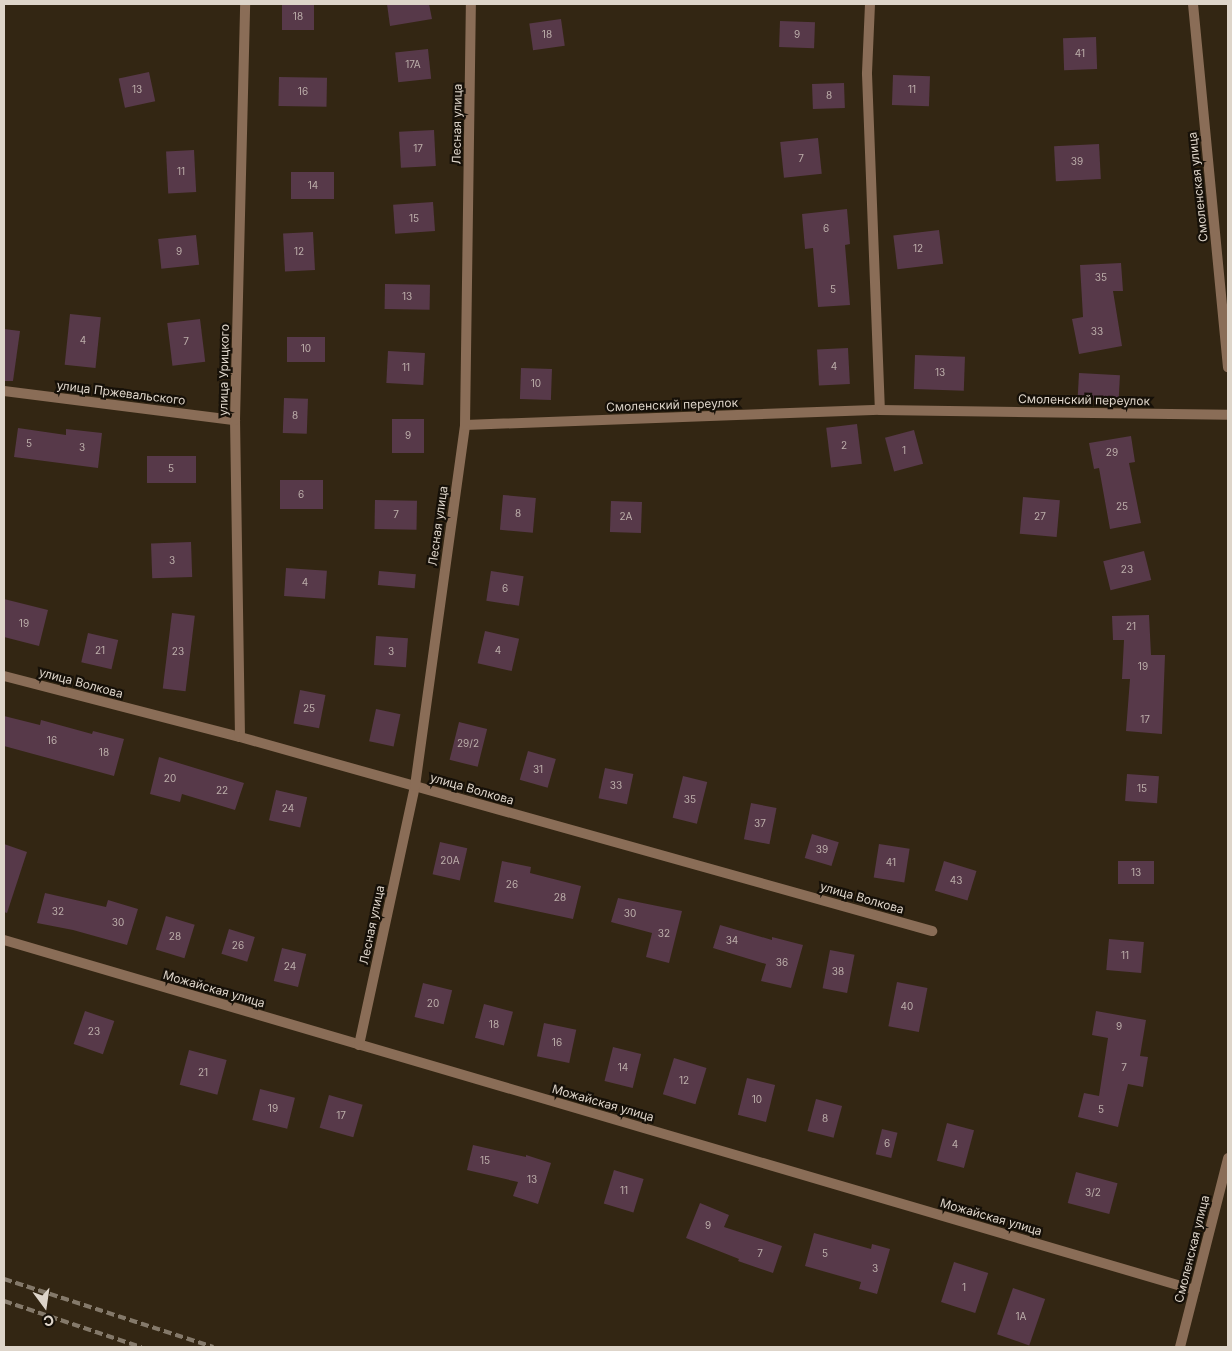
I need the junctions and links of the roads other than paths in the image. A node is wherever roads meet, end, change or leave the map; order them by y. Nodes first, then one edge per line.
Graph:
1 (245, 4) edge
2 (471, 4) edge
3 (870, 4) edge
4 (1193, 4) edge
5 (1228, 368) edge
6 (4, 391) edge
7 (880, 410) junction
8 (1228, 415) edge
9 (235, 420) junction
10 (464, 425) junction
11 (4, 676) edge
12 (240, 737) junction
13 (415, 786) junction
14 (932, 931) dead end
15 (4, 940) edge
16 (359, 1045) junction
17 (1228, 1158) edge
18 (1195, 1290) junction
19 (1180, 1347) edge

1 - 9 street, улица Урицкого
2 - 10 street, Лесная улица
3 - 7 street
4 - 5 street, Смоленская улица
6 - 9 street, улица Пржевальского
7 - 8 street, Смоленский переулок
7 - 10 street, Смоленский переулок
9 - 12 street, улица Урицкого
10 - 13 street, Лесная улица
11 - 12 street, улица Волкова
12 - 13 street, улица Волкова
13 - 14 street, улица Волкова
13 - 16 street, Лесная улица
15 - 16 street, Можайская улица
16 - 18 street, Можайская улица
17 - 18 street, Смоленская улица
18 - 19 street, Смоленская улица

